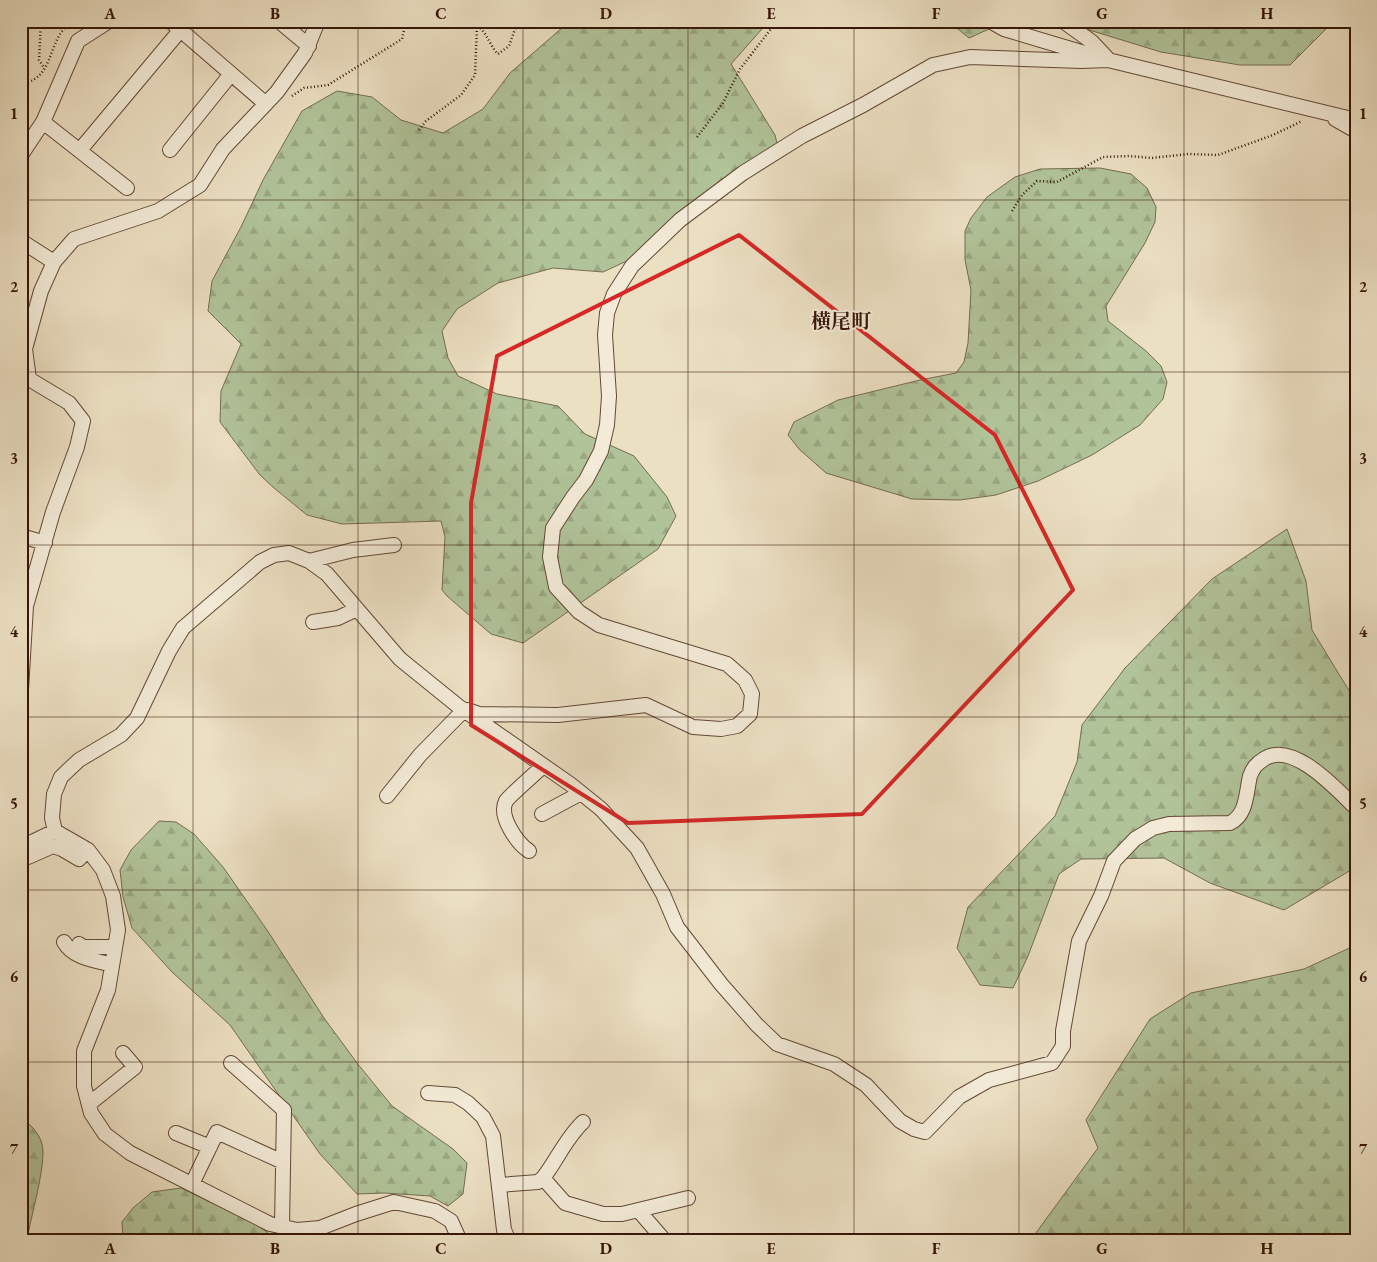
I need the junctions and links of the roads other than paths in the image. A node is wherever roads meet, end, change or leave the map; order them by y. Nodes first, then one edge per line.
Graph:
1 (109, 21) edge
2 (279, 21) edge
3 (318, 21) edge
4 (990, 21) edge
5 (1063, 21) edge
6 (180, 24) edge
7 (309, 46) junction
8 (1108, 60) junction
9 (231, 74) junction
10 (266, 104) junction
11 (1319, 110) junction
12 (1356, 120) edge
13 (43, 122) junction
14 (1356, 131) edge
15 (80, 150) junction
16 (170, 150) dead end
17 (21, 155) edge
18 (127, 188) dead end
19 (21, 241) edge
20 (54, 262) junction
21 (25, 382) edge
22 (21, 536) edge
23 (45, 543) junction
24 (394, 545) dead end
25 (309, 561) junction
26 (357, 608) junction
27 (313, 622) dead end
28 (23, 657) edge
29 (21, 690) edge
30 (461, 708) junction
31 (543, 766) junction
32 (581, 793) junction
33 (387, 796) dead end
34 (1356, 808) edge
35 (542, 814) dead end
36 (55, 830) junction
37 (21, 844) edge
38 (88, 850) junction
39 (529, 851) dead end
40 (21, 858) edge
41 (64, 942) dead end
42 (79, 944) dead end
43 (115, 947) junction
44 (112, 965) junction
45 (123, 1053) dead end
46 (231, 1063) dead end
47 (428, 1093) dead end
48 (89, 1104) junction
49 (583, 1122) dead end
50 (176, 1133) dead end
51 (210, 1147) junction
52 (283, 1162) junction
53 (543, 1178) junction
54 (192, 1184) junction
55 (499, 1185) junction
56 (688, 1198) dead end
57 (638, 1210) junction
58 (282, 1226) junction
59 (460, 1241) edge
60 (509, 1241) edge
61 (664, 1241) edge

1 - 13 street
2 - 7 street
3 - 7 street
4 - 8 street
5 - 8 street
6 - 9 street
6 - 15 street
7 - 10 street
8 - 11 street
8 - 30 street
9 - 10 street
9 - 16 street
10 - 20 street
11 - 12 street
11 - 14 street
13 - 15 street
13 - 17 street
15 - 18 street
19 - 20 street
20 - 21 street
21 - 23 street
22 - 23 street
23 - 28 street
24 - 25 street
25 - 26 street
25 - 36 street
26 - 27 street
26 - 30 street
28 - 29 street
30 - 31 street
30 - 33 street
31 - 32 street
31 - 39 street
32 - 34 street
32 - 35 street
36 - 37 street
36 - 38 street
38 - 40 street
38 - 43 street
41 - 44 street
42 - 43 street
43 - 44 street
44 - 48 street
45 - 48 street
46 - 52 street
47 - 55 street
48 - 54 street
49 - 53 street
50 - 51 street
51 - 52 street
51 - 54 street
52 - 58 street
53 - 55 street
53 - 57 street
54 - 58 street
55 - 60 street
56 - 57 street
57 - 61 street
58 - 59 street

